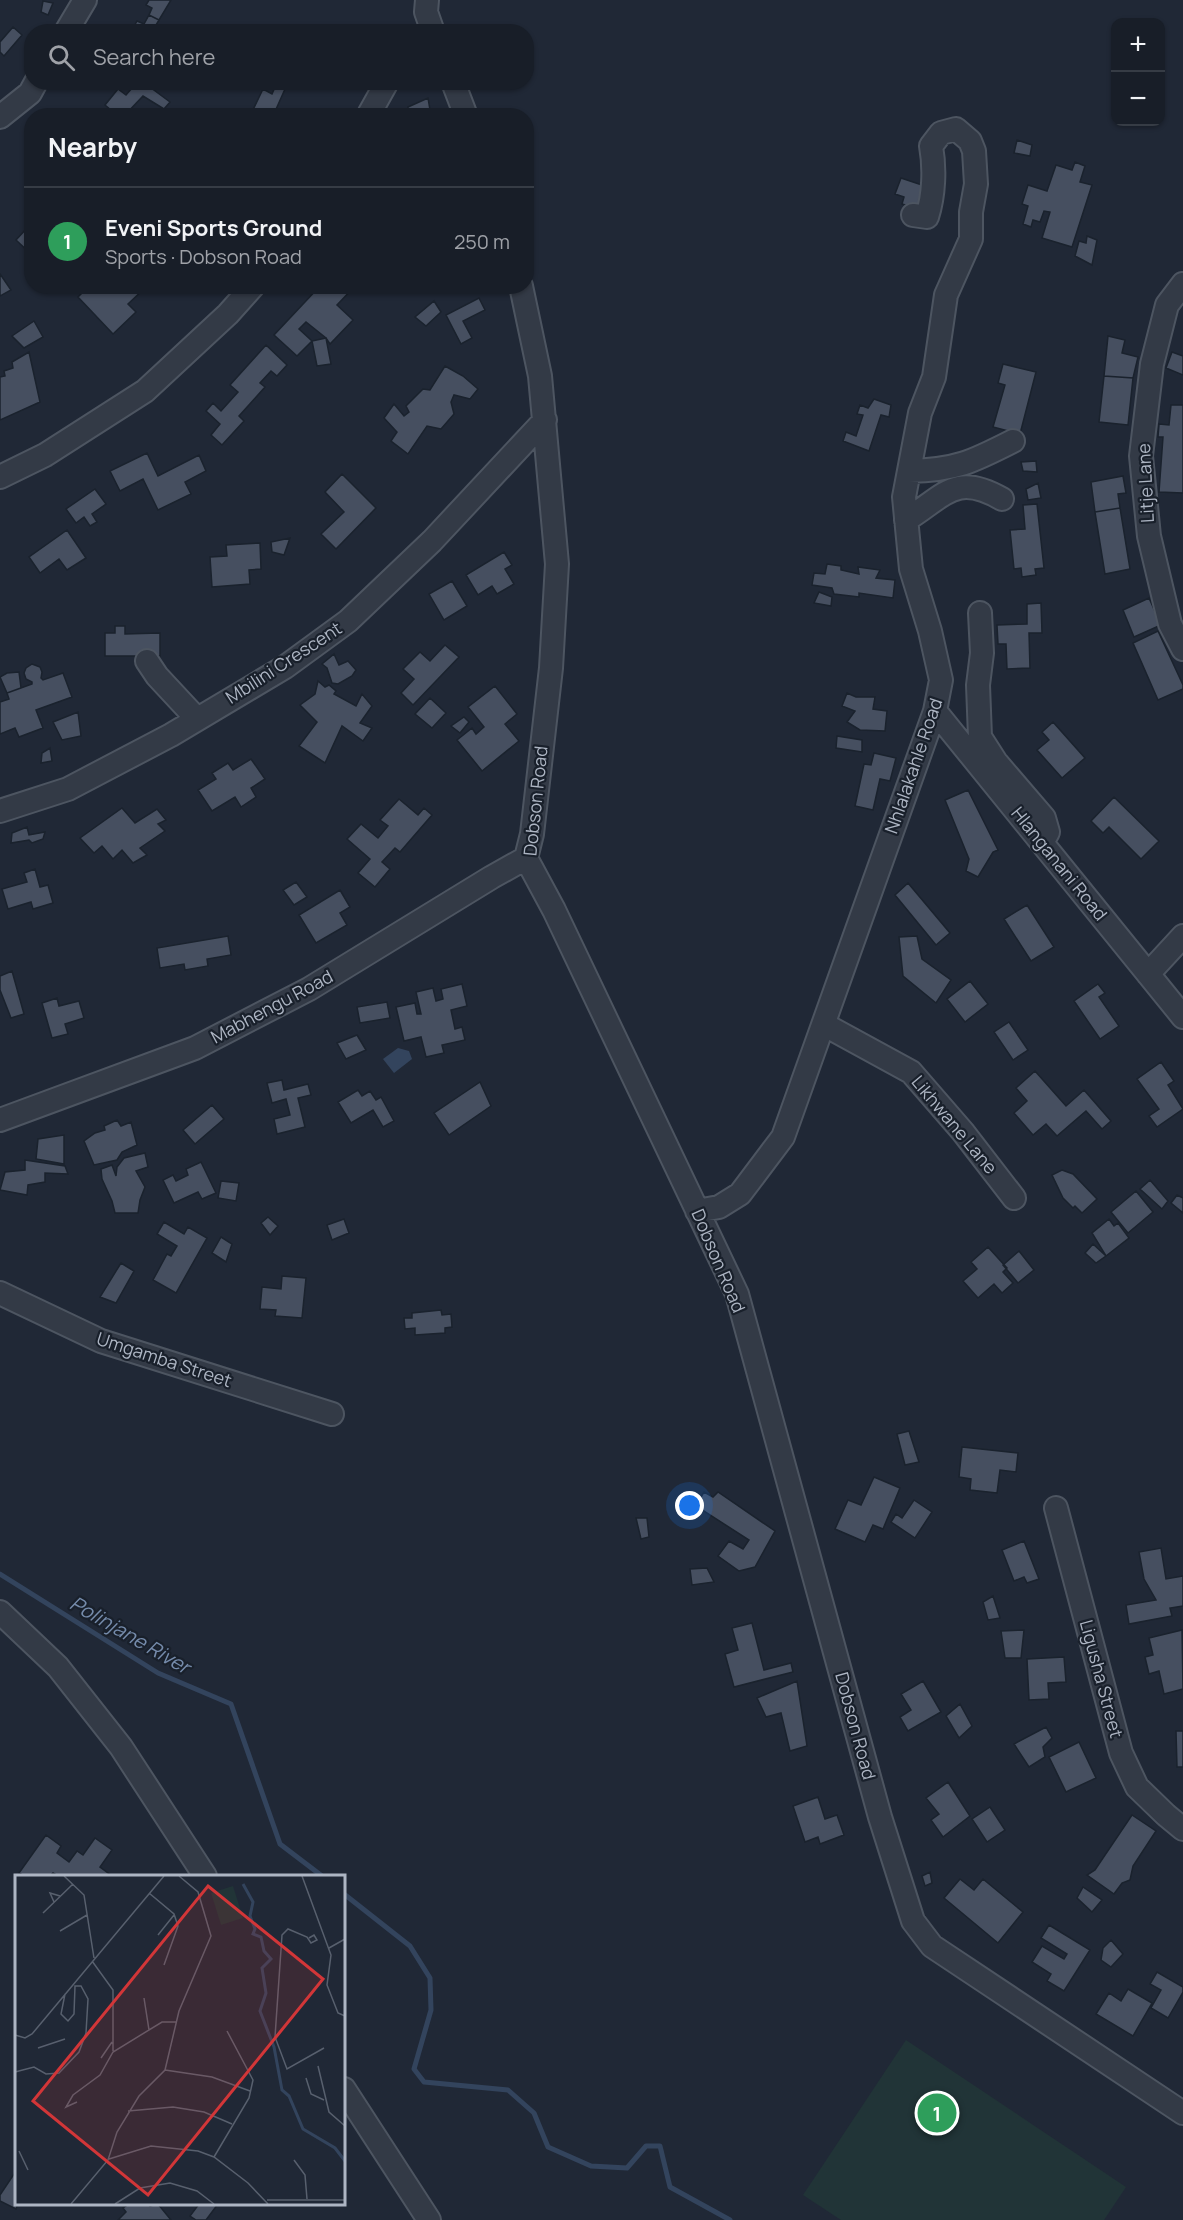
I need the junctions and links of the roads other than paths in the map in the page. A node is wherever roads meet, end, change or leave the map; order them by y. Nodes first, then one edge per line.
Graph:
1 (85, 0) edge
2 (71, 24) edge
3 (32, 90) edge
4 (383, 90) edge
5 (456, 90) edge
6 (372, 108) edge
7 (463, 108) edge
8 (0, 117) edge
9 (913, 215) dead end
10 (1183, 284) edge
11 (246, 294) edge
12 (523, 294) edge
13 (545, 420) junction
14 (1013, 441) dead end
15 (909, 471) junction
16 (0, 477) edge
17 (1002, 499) dead end
18 (906, 520) junction
19 (980, 613) dead end
20 (1183, 649) edge
21 (147, 661) dead end
22 (935, 711) junction
23 (197, 719) junction
24 (0, 811) edge
25 (1042, 843) junction
26 (526, 858) junction
27 (1183, 936) edge
28 (1149, 974) junction
29 (1183, 1017) edge
30 (825, 1025) junction
31 (0, 1120) edge
32 (1014, 1198) dead end
33 (697, 1211) junction
34 (0, 1293) edge
35 (332, 1414) dead end
36 (1056, 1508) dead end
37 (0, 1612) edge
38 (1183, 1829) edge
39 (204, 1875) edge
40 (345, 2091) edge
41 (1183, 2114) edge
42 (429, 2220) edge

1 - 2 street
3 - 8 street
4 - 6 street
5 - 7 street
9 - 15 street, Nhlalakahle Road
10 - 20 street, Litje Lane
11 - 16 street
12 - 13 street, Dobson Road
13 - 23 street, Mbilini Crescent
13 - 26 street, Dobson Road
14 - 15 street
15 - 18 street, Nhlalakahle Road
17 - 18 street
18 - 22 street, Nhlalakahle Road
19 - 25 street
21 - 23 street
22 - 25 street, Hlanganani Road
22 - 30 street, Nhlalakahle Road
23 - 24 street, Mbilini Crescent
25 - 28 street, Hlanganani Road
26 - 31 street, Mabhengu Road
26 - 33 street, Dobson Road
27 - 28 street
28 - 29 street, Hlanganani Road
30 - 32 street, Likhwane Lane
30 - 33 street, Nhlalakahle Road
33 - 41 street, Dobson Road
34 - 35 street, Umgamba Street
36 - 38 street, Ligusha Street
37 - 39 street
40 - 42 street

